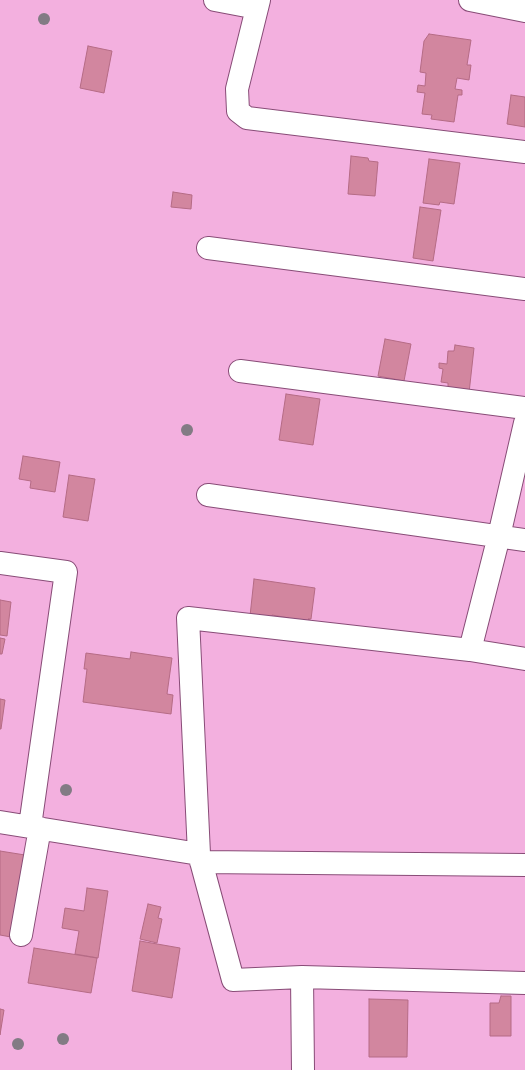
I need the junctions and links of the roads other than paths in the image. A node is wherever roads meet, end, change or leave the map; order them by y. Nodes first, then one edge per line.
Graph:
1 (215, 0) edge
2 (470, 0) edge
3 (258, 4) edge
4 (525, 11) edge
5 (525, 152) edge
6 (208, 248) dead end
7 (525, 289) edge
8 (240, 371) dead end
9 (525, 408) edge
10 (525, 423) edge
11 (208, 495) dead end
12 (499, 536) junction
13 (525, 540) edge
14 (0, 563) edge
15 (470, 650) junction
16 (525, 659) edge
17 (0, 822) edge
18 (35, 827) junction
19 (200, 858) junction
20 (525, 865) edge
21 (21, 935) dead end
22 (302, 977) junction
23 (525, 983) edge
24 (303, 1070) edge

1 - 3 street
2 - 4 street
3 - 5 street
6 - 7 street
8 - 9 street
10 - 12 street
11 - 12 street
12 - 13 street
12 - 15 street
14 - 18 street
15 - 16 street
15 - 19 street
17 - 18 street
18 - 19 street
18 - 21 street
19 - 20 street
19 - 22 street
22 - 23 street
22 - 24 street

